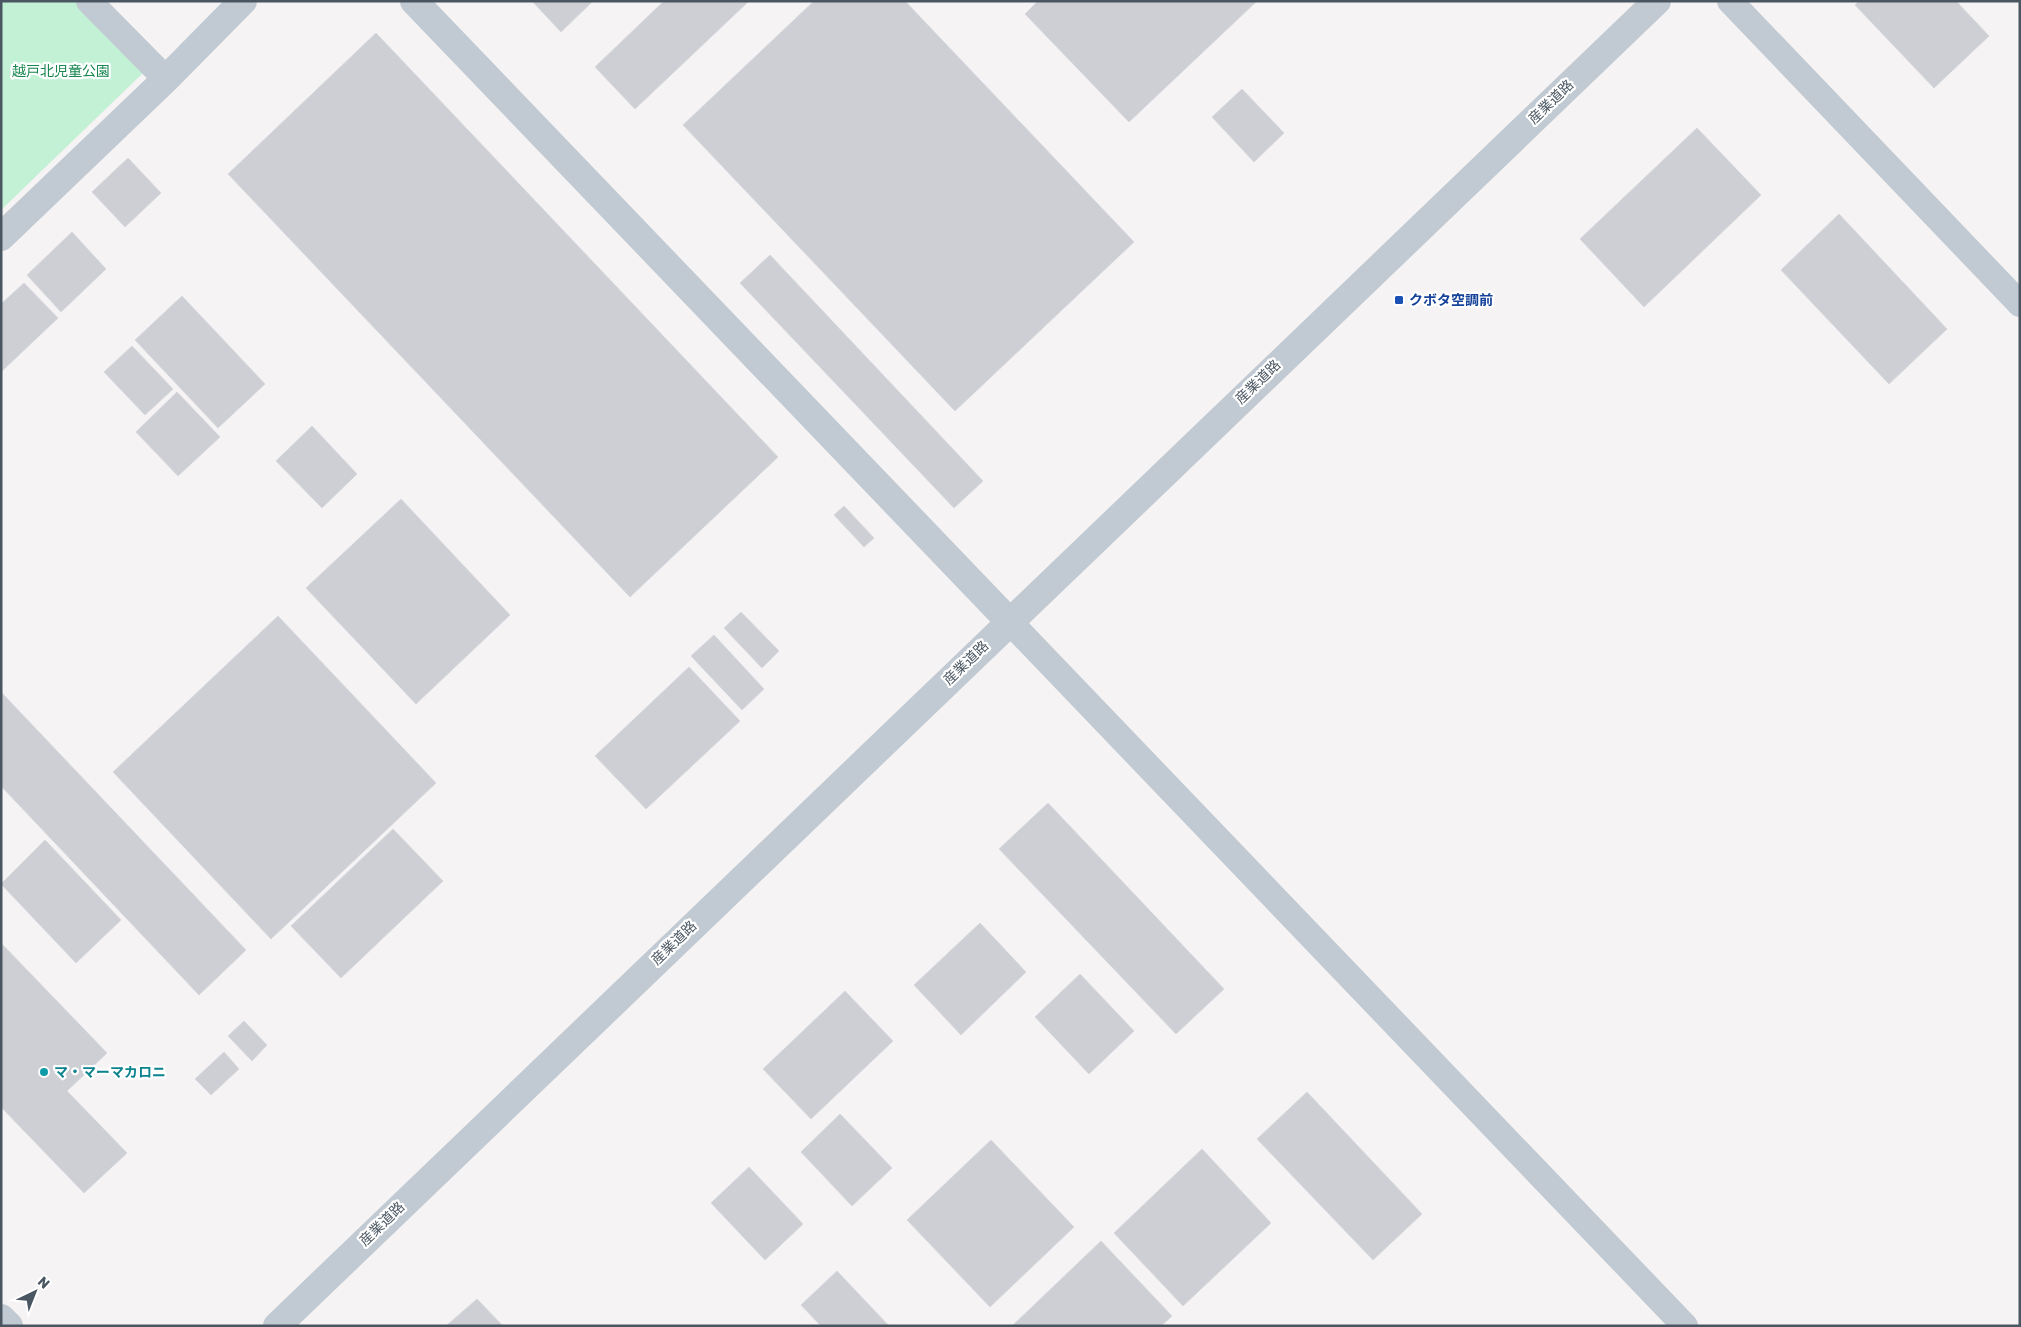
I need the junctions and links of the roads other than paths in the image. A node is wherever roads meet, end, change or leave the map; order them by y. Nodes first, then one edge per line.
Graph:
1 (89, 1) edge
2 (243, 1) edge
3 (414, 1) edge
4 (1657, 1) edge
5 (1730, 1) edge
6 (166, 79) junction
7 (1, 237) edge
8 (2020, 304) edge
9 (1009, 621) junction
10 (1, 1318) edge
11 (9, 1326) edge
12 (277, 1326) edge
13 (1685, 1326) edge

1 - 6 street
2 - 6 street
3 - 9 street
4 - 9 street, 産業道路
5 - 8 street
6 - 7 street
9 - 12 street, 産業道路
9 - 13 street
10 - 11 street

